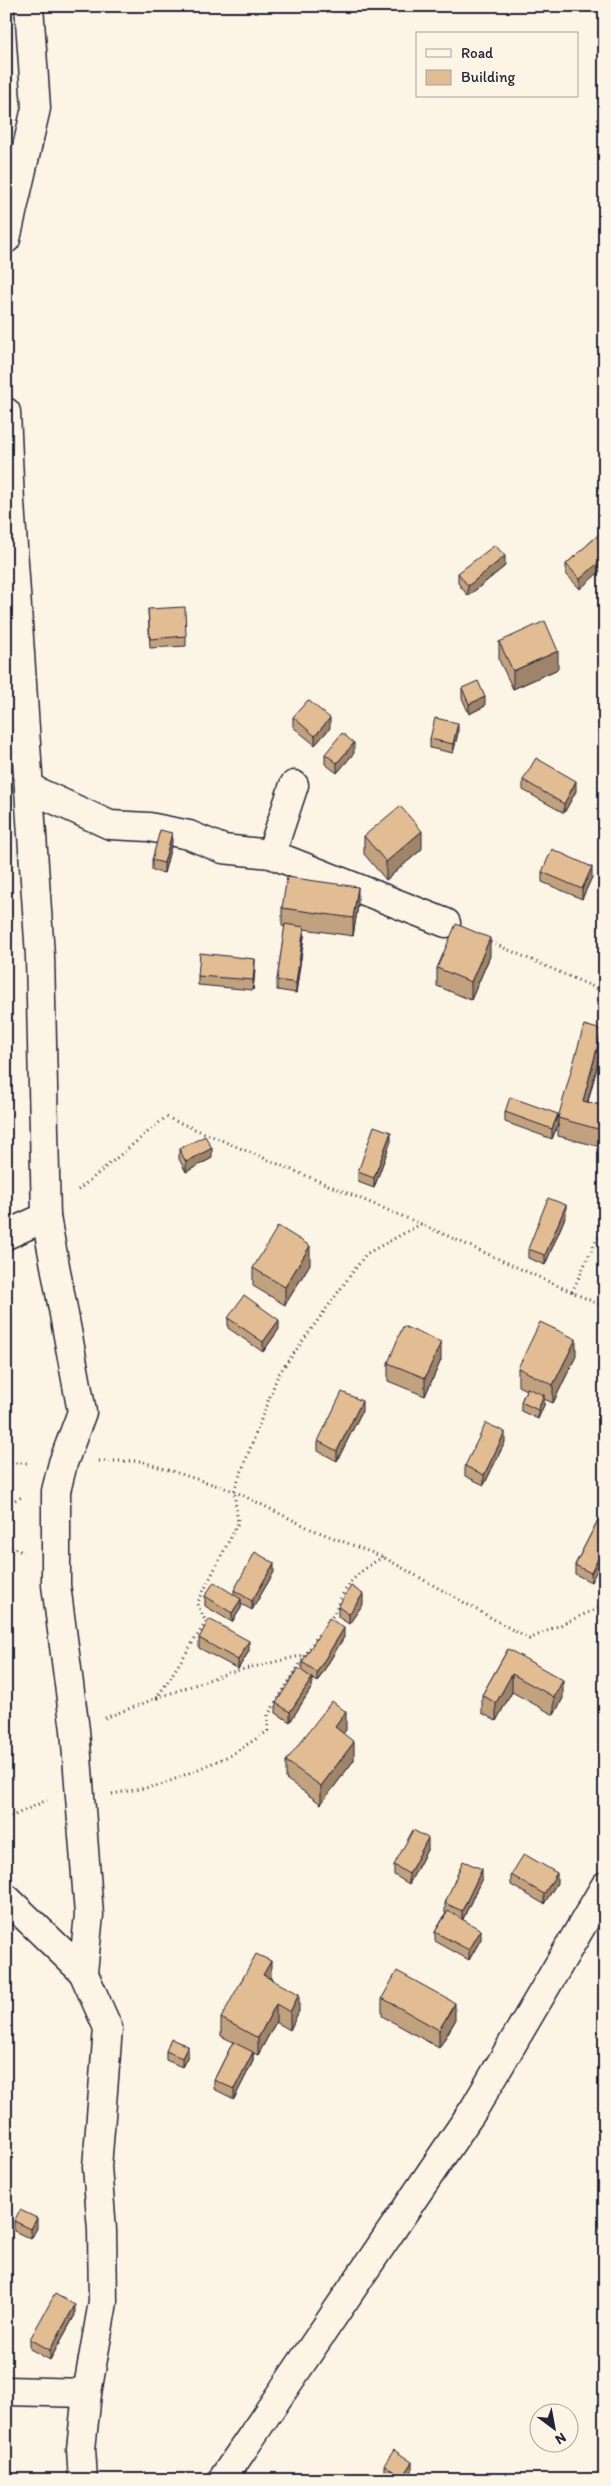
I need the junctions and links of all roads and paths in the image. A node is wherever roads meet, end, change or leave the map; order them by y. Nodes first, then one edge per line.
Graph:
1 (29, 6) edge
2 (6, 239) edge
3 (6, 412) edge
4 (294, 785) dead end
5 (29, 788) junction
6 (272, 854) junction
7 (446, 923) joint
8 (605, 992) edge
9 (46, 1217) junction
10 (421, 1224) junction
11 (6, 1235) edge
12 (605, 1236) edge
13 (572, 1292) junction
14 (605, 1307) edge
15 (6, 1461) edge
16 (63, 1462) junction
17 (234, 1491) junction
18 (383, 1557) junction
19 (605, 1605) edge
20 (304, 1655) junction
21 (157, 1698) junction
22 (75, 1730) junction
23 (80, 1800) junction
24 (6, 1819) edge
25 (605, 1886) edge
26 (6, 1898) edge
27 (83, 1972) junction
28 (6, 2391) edge
29 (87, 2393) junction
30 (83, 2480) edge
31 (222, 2480) edge

1 - 2 street
3 - 5 street
4 - 6 street
5 - 6 street
5 - 9 street
6 - 7 street
7 - 8 path
9 - 10 path
9 - 11 street
9 - 16 street
10 - 13 path
10 - 17 path
12 - 13 path
13 - 14 path
15 - 16 path
16 - 17 path
16 - 22 street
17 - 18 path
17 - 21 path
18 - 19 path
18 - 20 path
20 - 21 path
20 - 23 path
21 - 22 path
22 - 23 street
23 - 24 path
23 - 27 street
25 - 31 street
26 - 27 street
27 - 29 street
28 - 29 street
29 - 30 street

